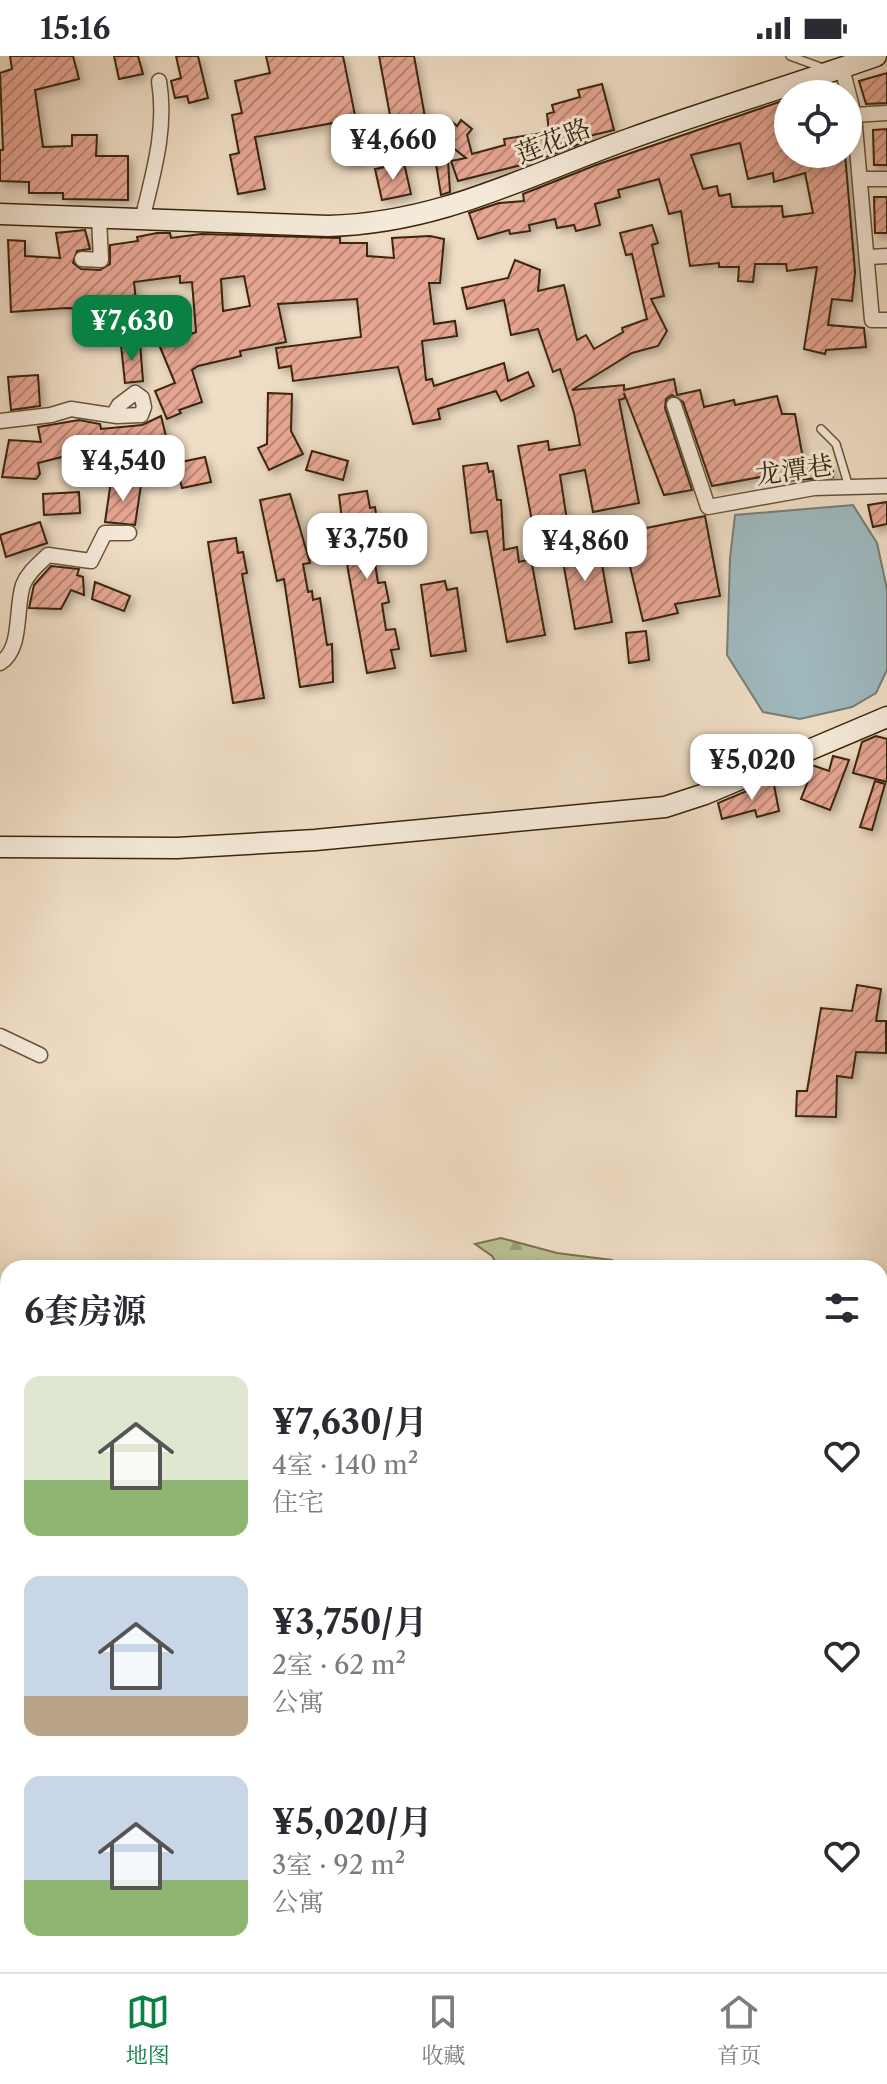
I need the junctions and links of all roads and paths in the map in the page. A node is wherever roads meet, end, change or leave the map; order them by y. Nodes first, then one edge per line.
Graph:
1 (790, 56) edge
2 (876, 56) edge
3 (837, 70) junction
4 (841, 80) edge
5 (159, 81) dead end
6 (887, 113) edge
7 (862, 115) edge
8 (860, 168) edge
9 (861, 179) junction
10 (887, 179) edge
11 (0, 214) edge
12 (99, 218) junction
13 (142, 220) junction
14 (887, 256) edge
15 (869, 257) junction
16 (82, 259) dead end
17 (887, 320) edge
18 (674, 405) dead end
19 (113, 415) dead end
20 (0, 421) edge
21 (821, 429) dead end
22 (887, 486) edge
23 (849, 487) junction
24 (129, 533) dead end
25 (0, 663) edge
26 (887, 717) edge
27 (0, 847) edge
28 (0, 1036) edge
29 (40, 1055) dead end

1 - 3 lane
2 - 3 street, 莲花路
3 - 4 street
3 - 13 street, 莲花路
5 - 13 street
6 - 7 street
8 - 9 street
9 - 10 street
9 - 15 street
11 - 12 street, 莲花路
12 - 13 street, 莲花路
12 - 16 street
14 - 15 street
15 - 17 street
18 - 23 street, 龙潭巷
19 - 20 street
21 - 23 lane
22 - 23 street, 龙潭巷
24 - 25 street
26 - 27 street
28 - 29 street

